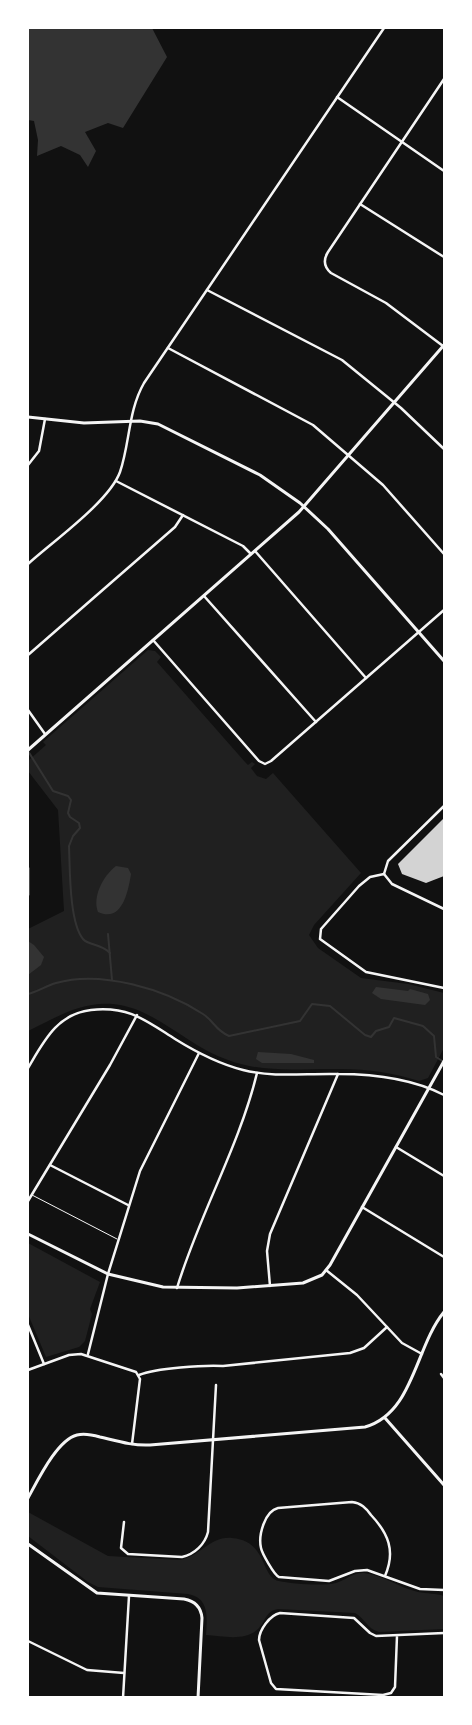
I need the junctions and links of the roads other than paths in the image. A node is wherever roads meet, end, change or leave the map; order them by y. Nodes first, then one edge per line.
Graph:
1 (384, 28) edge
2 (444, 78) edge
3 (337, 97) junction
4 (402, 141) junction
5 (444, 171) edge
6 (360, 204) junction
7 (444, 257) edge
8 (207, 290) junction
9 (444, 346) edge
10 (168, 348) junction
11 (395, 403) junction
12 (28, 417) edge
13 (45, 419) junction
14 (131, 421) junction
15 (444, 449) edge
16 (349, 455) junction
17 (28, 465) edge
18 (116, 481) junction
19 (305, 507) junction
20 (183, 515) junction
21 (255, 551) junction
22 (251, 554) junction
23 (444, 554) edge
24 (28, 564) edge
25 (204, 596) junction
26 (444, 610) edge
27 (419, 632) junction
28 (153, 640) junction
29 (28, 656) edge
30 (444, 661) edge
31 (366, 678) junction
32 (28, 710) edge
33 (316, 722) junction
34 (45, 734) junction
35 (28, 750) edge
36 (444, 806) edge
37 (28, 868) edge
38 (384, 874) junction
39 (28, 895) edge
40 (444, 909) edge
41 (444, 988) edge
42 (137, 1015) junction
43 (199, 1053) junction
44 (444, 1061) edge
45 (28, 1068) edge
46 (257, 1073) junction
47 (338, 1074) junction
48 (429, 1088) junction
49 (444, 1096) edge
50 (396, 1147) junction
51 (50, 1165) junction
52 (444, 1176) edge
53 (31, 1195) junction
54 (28, 1201) edge
55 (128, 1205) junction
56 (362, 1207) junction
57 (28, 1234) edge
58 (118, 1239) junction
59 (444, 1257) edge
60 (326, 1270) junction
61 (108, 1274) junction
62 (270, 1286) junction
63 (177, 1288) junction
64 (444, 1312) edge
65 (28, 1325) edge
66 (387, 1327) junction
67 (88, 1354) junction
68 (422, 1354) junction
69 (44, 1364) junction
70 (28, 1370) edge
71 (441, 1374) dead end
72 (139, 1375) junction
73 (444, 1378) edge
74 (216, 1385) dead end
75 (385, 1418) junction
76 (213, 1440) junction
77 (132, 1444) junction
78 (444, 1485) edge
79 (28, 1498) edge
80 (124, 1522) dead end
81 (28, 1544) edge
82 (384, 1576) junction
83 (444, 1590) edge
84 (129, 1596) junction
85 (444, 1633) edge
86 (397, 1636) junction
87 (28, 1641) edge
88 (124, 1673) junction
89 (123, 1698) edge
90 (198, 1698) edge

1 - 3 street
2 - 4 street
3 - 4 street
3 - 8 street
4 - 5 street
4 - 6 street
6 - 7 street
6 - 9 street
8 - 10 street
8 - 11 street
9 - 11 street
10 - 14 street
10 - 16 street
11 - 15 street
11 - 16 street
12 - 13 street
13 - 14 street
13 - 17 street
14 - 18 street
14 - 19 street
16 - 19 street
16 - 23 street
18 - 20 street
18 - 24 street
19 - 21 street
19 - 27 street
20 - 22 street
20 - 29 street
21 - 22 street
21 - 31 street
22 - 25 street
25 - 28 street
25 - 33 street
26 - 27 street
27 - 30 street
27 - 31 street
28 - 33 street
28 - 34 street
31 - 33 street
32 - 34 street
34 - 35 street
36 - 38 street
37 - 39 street
38 - 40 street
38 - 41 street
42 - 43 street
42 - 45 street
42 - 51 street
43 - 46 street
43 - 55 street
44 - 48 street
46 - 47 street
46 - 63 street
47 - 48 street
47 - 62 street
48 - 49 street
48 - 50 street
50 - 52 street
50 - 56 street
51 - 53 street
51 - 55 street
53 - 54 street
53 - 58 lane
55 - 58 street
56 - 59 street
56 - 60 street
57 - 61 street
58 - 61 street
60 - 62 street
60 - 66 street
61 - 63 street
61 - 67 street
62 - 63 street
64 - 68 street
65 - 69 street
66 - 68 street
66 - 72 street
67 - 69 street
67 - 72 street
68 - 75 street
69 - 70 street
71 - 73 street
72 - 77 street
74 - 76 street
75 - 76 street
75 - 78 street
76 - 77 street
76 - 80 street
77 - 79 street
81 - 84 street
82 - 82 street
82 - 83 street
84 - 88 street
84 - 90 street
85 - 86 street
86 - 86 street
87 - 88 street
88 - 89 street

